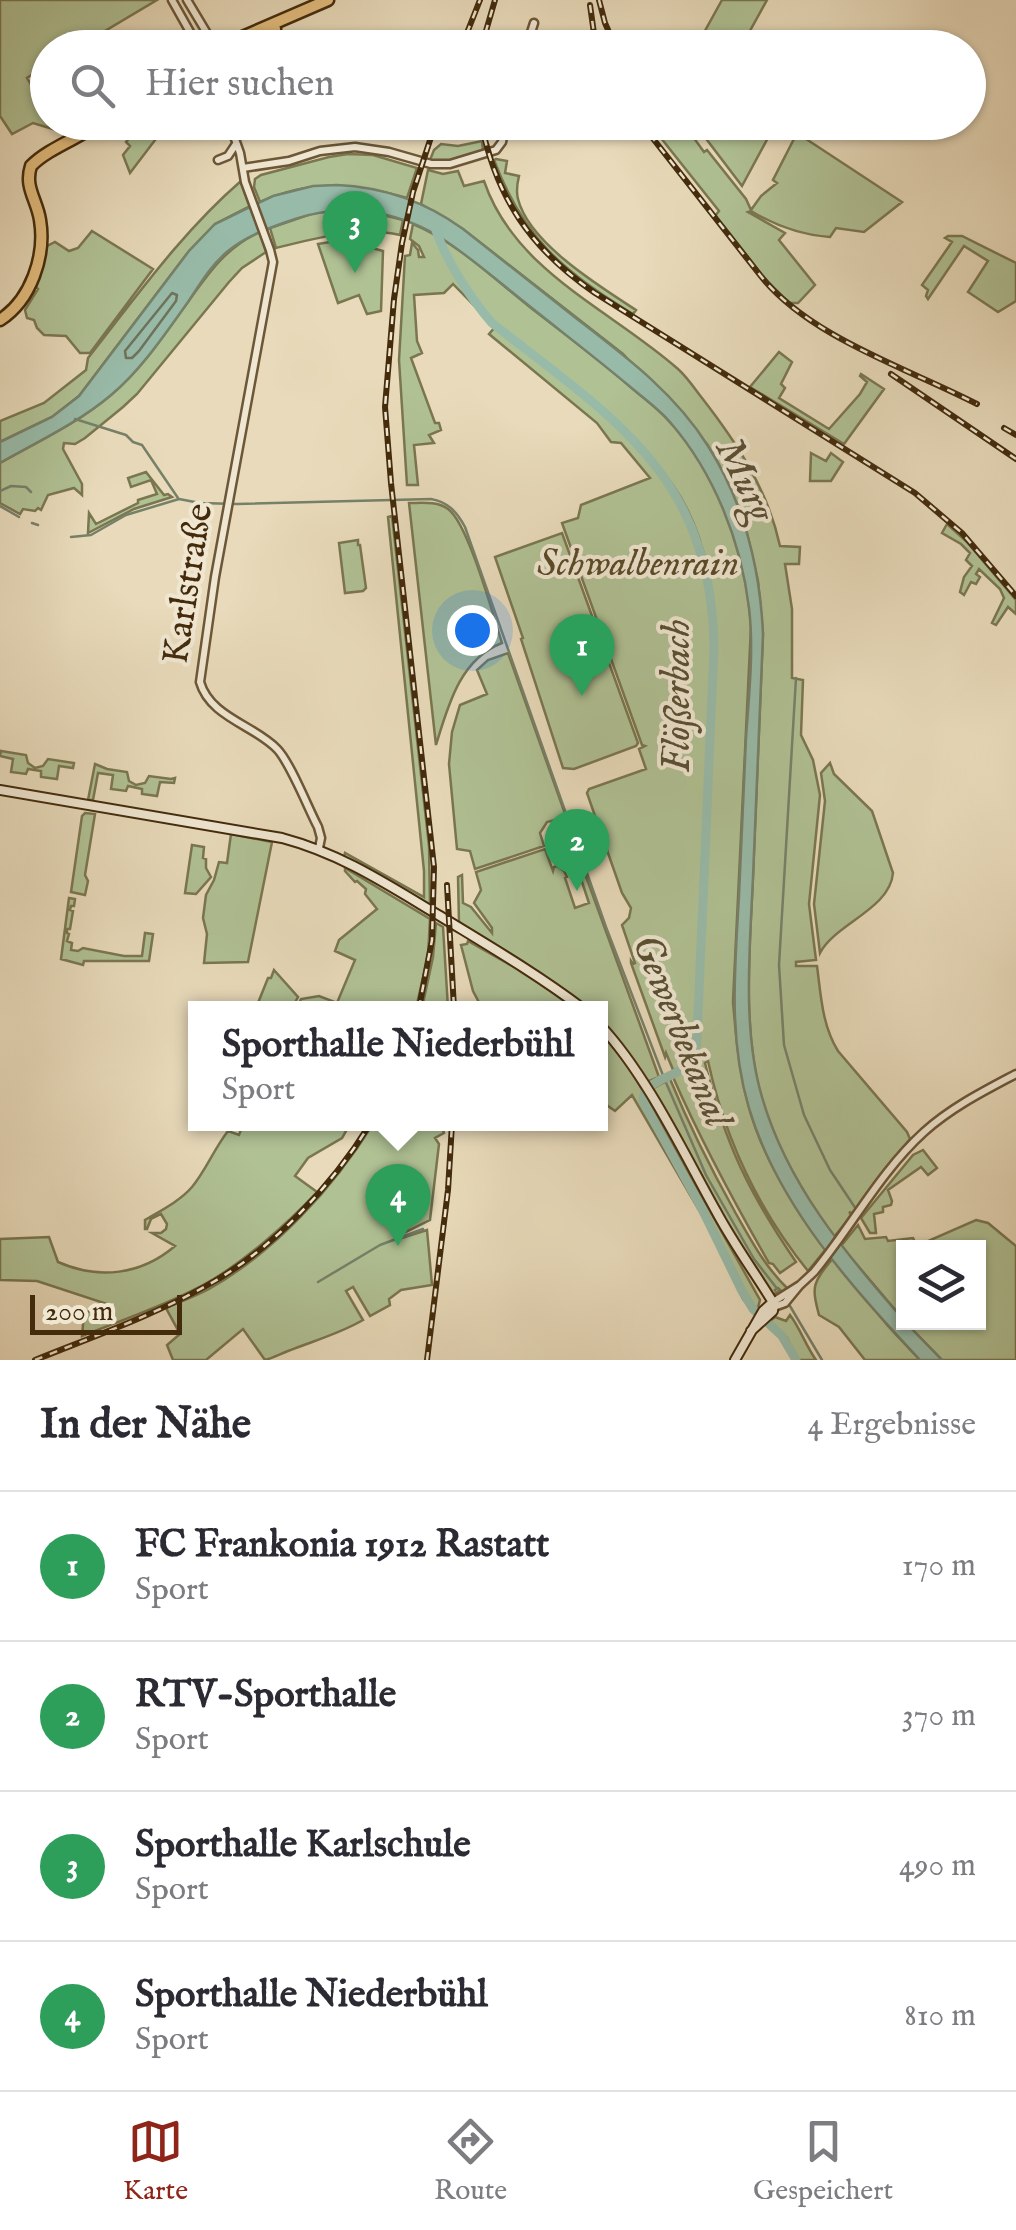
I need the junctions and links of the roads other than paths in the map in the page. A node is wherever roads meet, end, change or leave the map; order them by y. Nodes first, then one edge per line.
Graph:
1 (172, 0) edge
2 (187, 0) edge
3 (328, 0) edge
4 (302, 12) junction
5 (195, 14) junction
6 (184, 20) junction
7 (534, 23) dead end
8 (190, 30) edge
9 (205, 30) edge
10 (258, 30) edge
11 (272, 30) edge
12 (532, 30) edge
13 (69, 140) edge
14 (235, 140) edge
15 (502, 140) edge
16 (236, 143) junction
17 (240, 152) junction
18 (218, 160) dead end
19 (259, 166) junction
20 (242, 168) junction
21 (248, 185) junction
22 (0, 320) edge
23 (0, 790) edge
24 (319, 848) junction
25 (573, 1001) edge
26 (608, 1034) edge
27 (1016, 1074) edge
28 (761, 1284) junction
29 (782, 1300) junction
30 (763, 1316) junction
31 (736, 1356) edge

1 - 6 street
2 - 5 street
3 - 4 main road
4 - 10 main road
4 - 11 main road
5 - 6 street
5 - 9 street
6 - 8 street
7 - 12 street
13 - 22 main road
14 - 16 street
15 - 19 street
16 - 17 street
16 - 18 street
17 - 19 street
17 - 20 street
19 - 20 street
19 - 21 street
20 - 21 street
21 - 24 street, Karlstraße
23 - 24 main road
24 - 25 main road
26 - 28 main road
27 - 29 street
28 - 29 main road
28 - 30 main road
29 - 30 main road
30 - 31 main road

